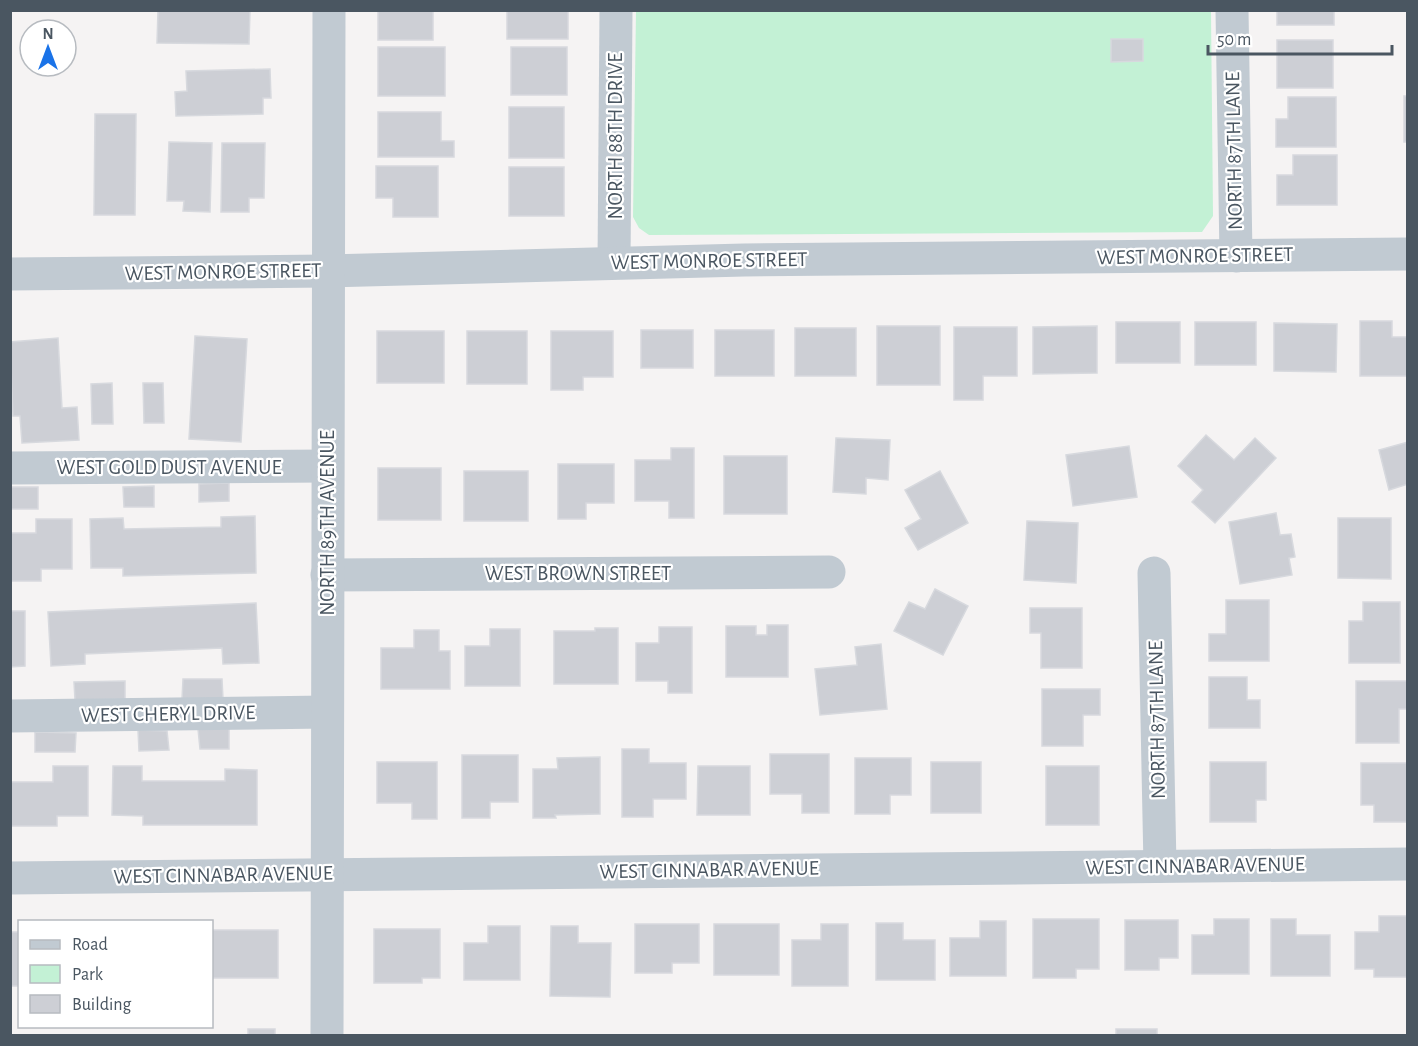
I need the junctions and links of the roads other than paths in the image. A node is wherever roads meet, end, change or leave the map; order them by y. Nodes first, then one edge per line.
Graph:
1 (329, 10) edge
2 (616, 10) edge
3 (1232, 10) edge
4 (1407, 254) edge
5 (1236, 256) junction
6 (614, 262) junction
7 (327, 271) junction
8 (10, 274) edge
9 (327, 466) junction
10 (10, 468) edge
11 (829, 572) dead end
12 (1154, 573) dead end
13 (327, 575) junction
14 (326, 712) junction
15 (10, 716) edge
16 (1407, 864) edge
17 (1160, 866) junction
18 (326, 874) junction
19 (10, 878) edge
20 (327, 1035) edge

1 - 7 street, NORTH 89TH AVENUE
2 - 6 street, NORTH 88TH DRIVE
3 - 5 street, NORTH 87TH LANE
4 - 5 street, WEST MONROE STREET
5 - 6 street, WEST MONROE STREET
6 - 7 street, WEST MONROE STREET
7 - 8 street, WEST MONROE STREET
7 - 9 street, NORTH 89TH AVENUE
9 - 10 street, WEST GOLD DUST AVENUE
9 - 13 street, NORTH 89TH AVENUE
11 - 13 street, WEST BROWN STREET
12 - 17 street, NORTH 87TH LANE
13 - 14 street, NORTH 89TH AVENUE
14 - 15 street, WEST CHERYL DRIVE
14 - 18 street, NORTH 89TH AVENUE
16 - 17 street, WEST CINNABAR AVENUE
17 - 18 street, WEST CINNABAR AVENUE
18 - 19 street, WEST CINNABAR AVENUE
18 - 20 street, NORTH 89TH AVENUE

